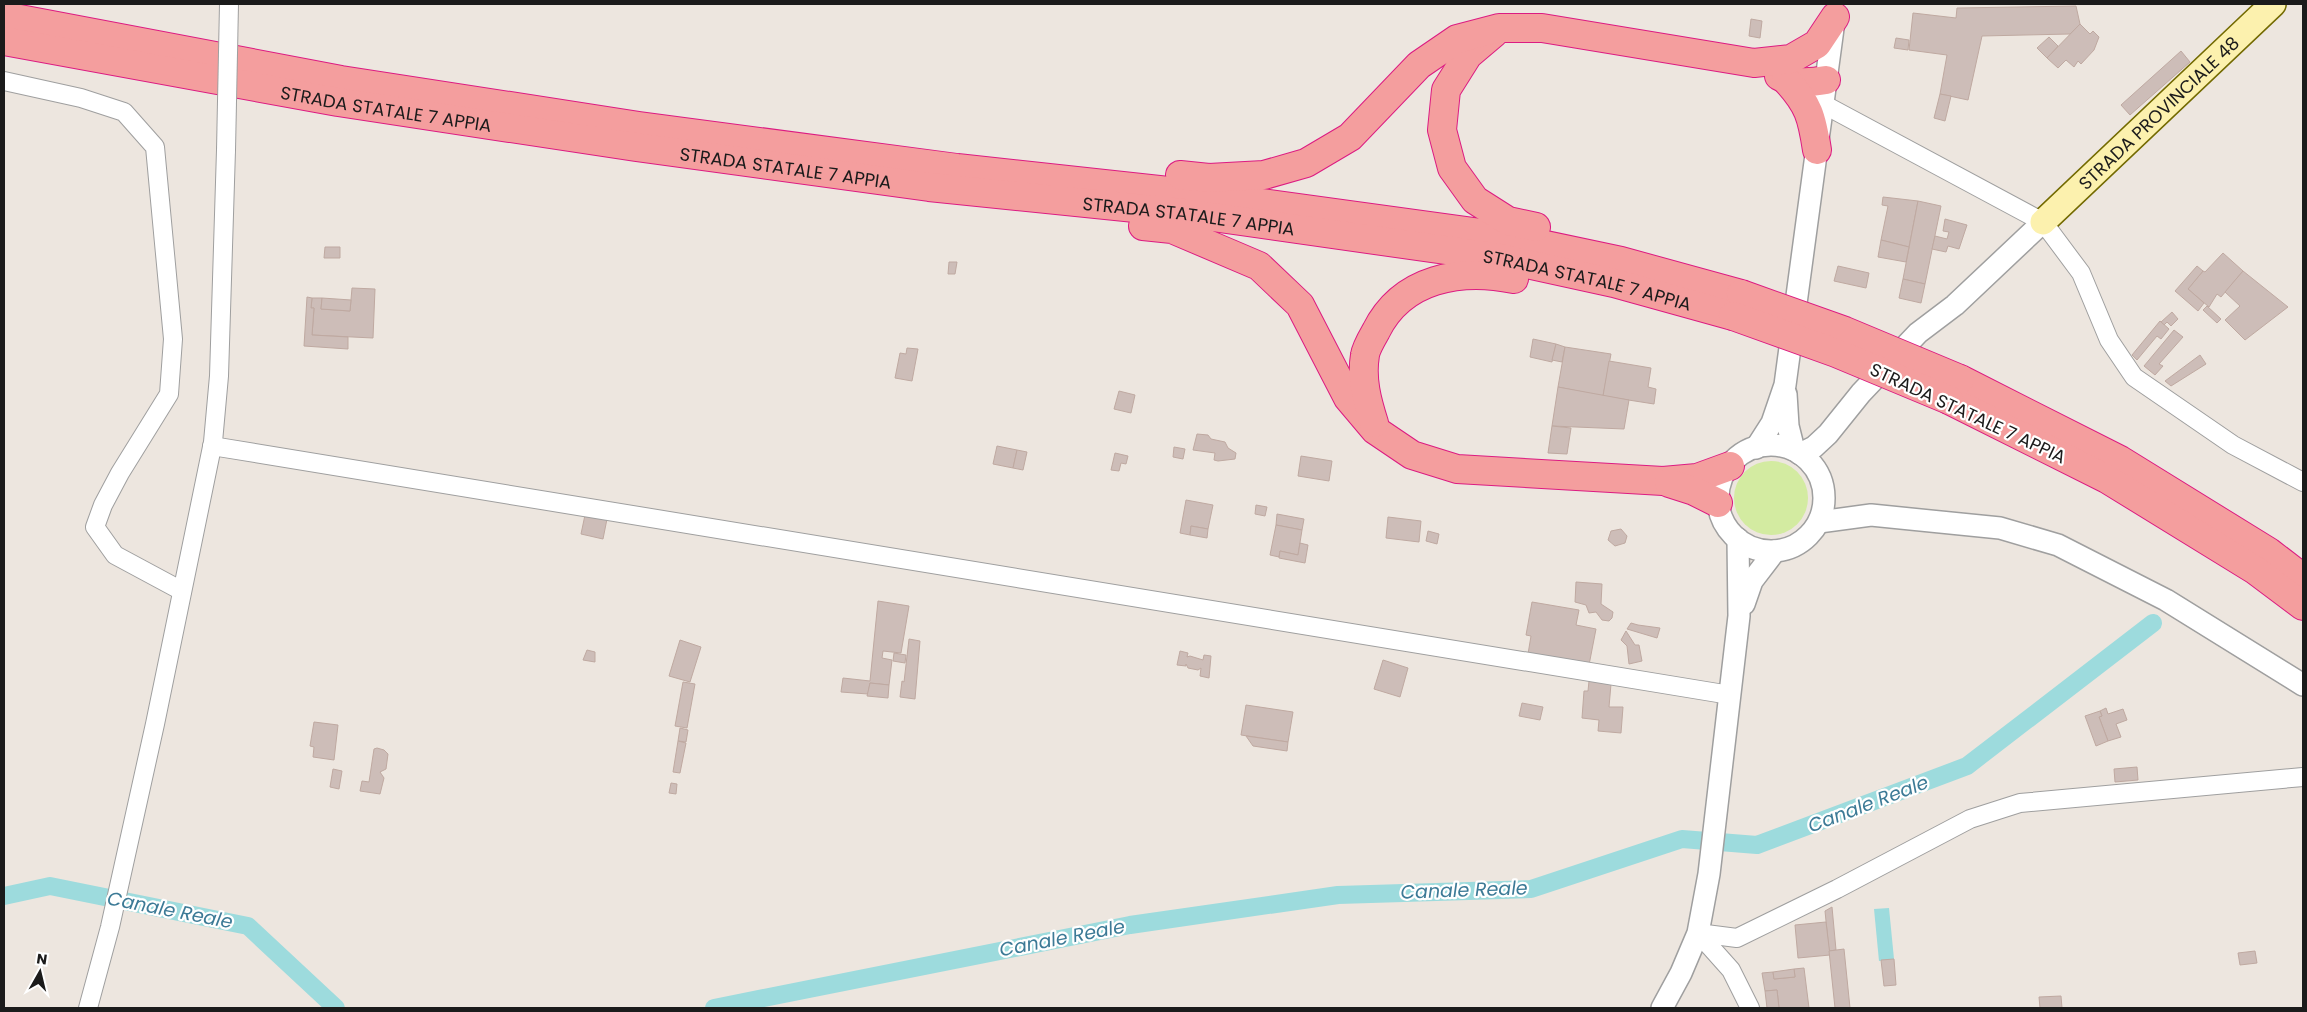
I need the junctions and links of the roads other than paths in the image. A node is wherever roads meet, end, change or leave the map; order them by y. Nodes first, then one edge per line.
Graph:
1 (229, 4) edge
2 (2273, 4) edge
3 (1836, 10) edge
4 (4, 16) edge
5 (1499, 28) junction
6 (4, 41) edge
7 (4, 81) edge
8 (1806, 84) junction
9 (1817, 150) joint
10 (956, 168) junction
11 (929, 187) junction
12 (2044, 222) junction
13 (1737, 305) junction
14 (1785, 385) junction
15 (1954, 389) junction
16 (1375, 430) junction
17 (1828, 434) junction
18 (212, 446) junction
19 (1756, 448) junction
20 (1797, 452) junction
21 (1730, 466) junction
22 (1819, 477) junction
23 (1663, 481) junction
24 (2303, 482) edge
25 (1718, 503) junction
26 (1871, 515) junction
27 (1819, 522) junction
28 (1738, 539) junction
29 (1775, 551) junction
30 (2303, 578) edge
31 (182, 591) junction
32 (2303, 606) edge
33 (1739, 616) junction
34 (2303, 685) edge
35 (1730, 695) junction
36 (2303, 777) edge
37 (1698, 933) junction
38 (88, 1008) edge
39 (1662, 1008) edge
40 (1750, 1008) edge

1 - 18 street, bridge
2 - 12 main road, STRADA PROVINCIALE 48
3 - 8 street
3 - 8 highway
4 - 10 highway, STRADA STATALE 7 APPIA
5 - 8 highway
5 - 10 highway
5 - 13 highway
6 - 11 highway, STRADA STATALE 7 APPIA
7 - 31 street
8 - 9 highway
8 - 12 street
9 - 14 street
10 - 13 highway, STRADA STATALE 7 APPIA
11 - 13 highway, STRADA STATALE 7 APPIA
11 - 16 highway
12 - 17 street
12 - 24 street
13 - 15 highway, STRADA STATALE 7 APPIA, bridge
13 - 16 highway
14 - 19 street
14 - 20 street
15 - 30 highway, STRADA STATALE 7 APPIA
15 - 32 highway, STRADA STATALE 7 APPIA
16 - 23 highway
17 - 20 street
17 - 22 street
18 - 31 street
18 - 35 street
19 - 20 street
19 - 21 street
20 - 22 street
21 - 23 highway
21 - 25 street
22 - 26 street
22 - 27 street
23 - 25 highway
25 - 28 street
26 - 27 street
26 - 34 street
27 - 29 street
28 - 29 street
28 - 33 street
29 - 33 street
31 - 38 street
33 - 35 street
35 - 37 street
36 - 37 street
37 - 39 street
37 - 40 street

